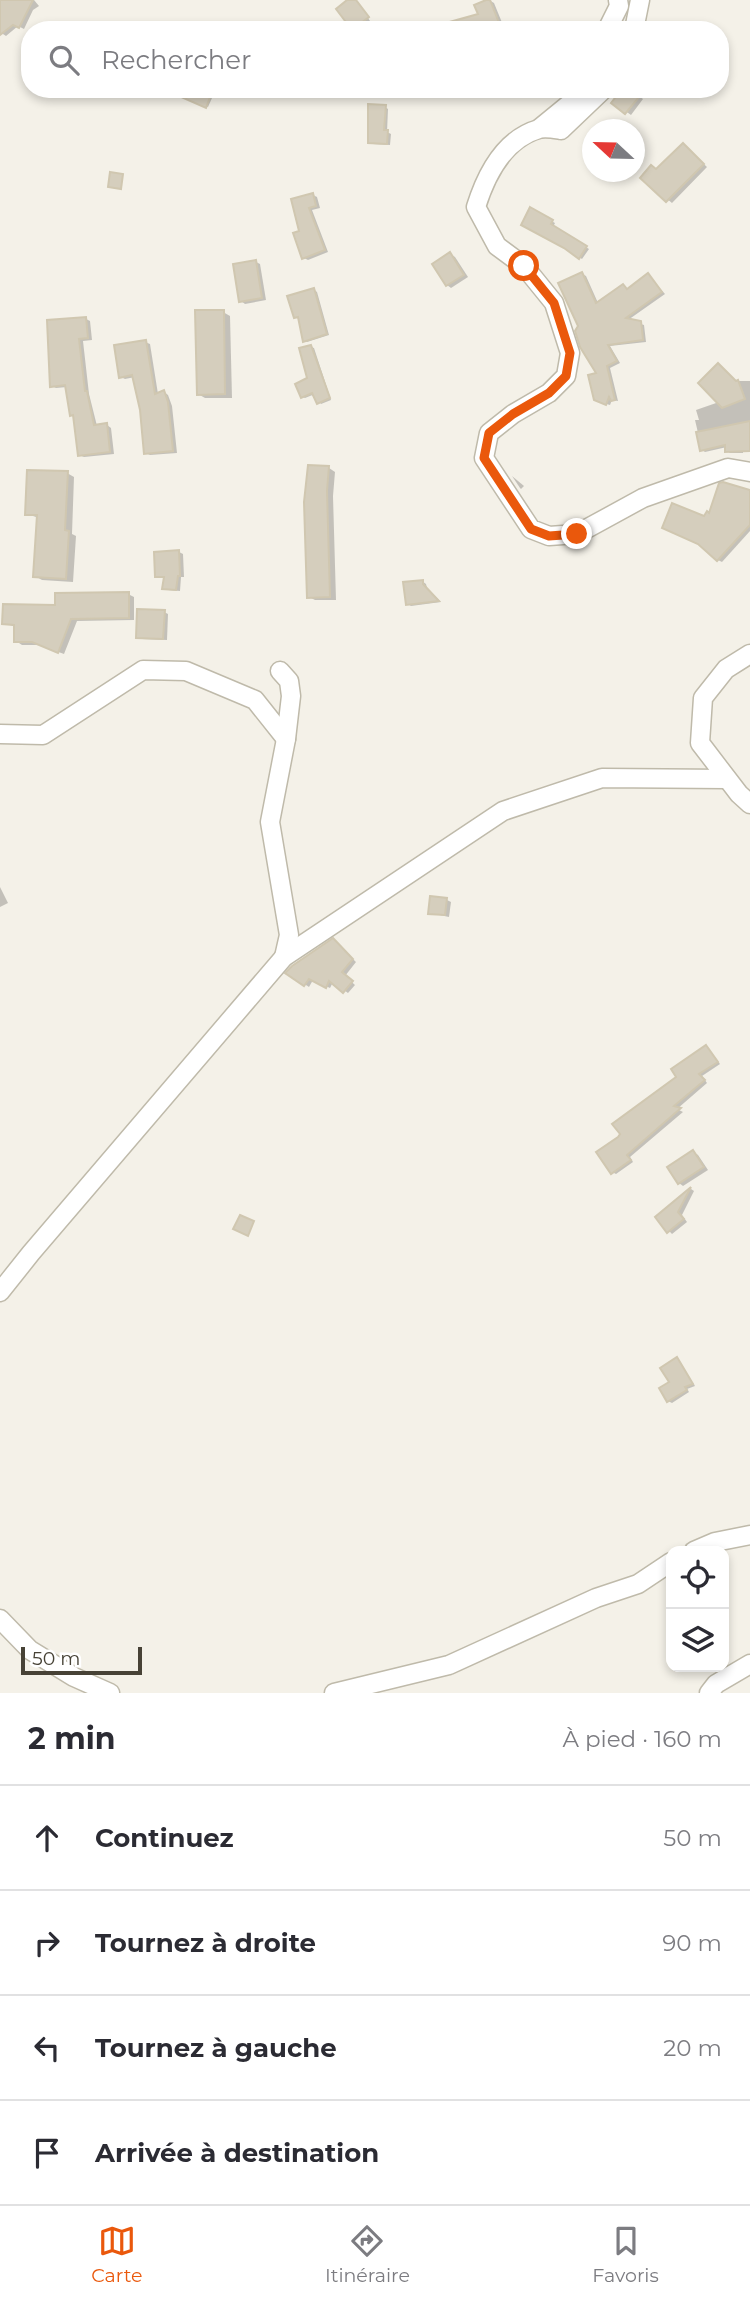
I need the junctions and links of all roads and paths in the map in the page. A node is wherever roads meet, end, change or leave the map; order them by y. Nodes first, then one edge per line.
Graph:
1 (618, 0) edge
2 (640, 0) edge
3 (611, 21) edge
4 (636, 21) edge
5 (575, 98) edge
6 (595, 98) edge
7 (540, 128) junction
8 (750, 472) edge
9 (750, 654) edge
10 (280, 671) dead end
11 (0, 734) edge
12 (286, 739) junction
13 (727, 779) junction
14 (750, 804) edge
15 (284, 957) junction
16 (0, 1292) edge
17 (750, 1535) edge
18 (706, 1546) edge
19 (666, 1565) edge
20 (0, 1619) edge
21 (750, 1664) edge
22 (110, 1693) edge
23 (334, 1693) edge
24 (709, 1693) edge

1 - 3 street
2 - 4 street
5 - 7 street
6 - 7 street
7 - 8 street
9 - 13 street
10 - 12 street
11 - 12 street
12 - 15 street
13 - 14 street
13 - 15 street
15 - 16 street
17 - 18 street
19 - 23 street
20 - 22 street
21 - 24 street

